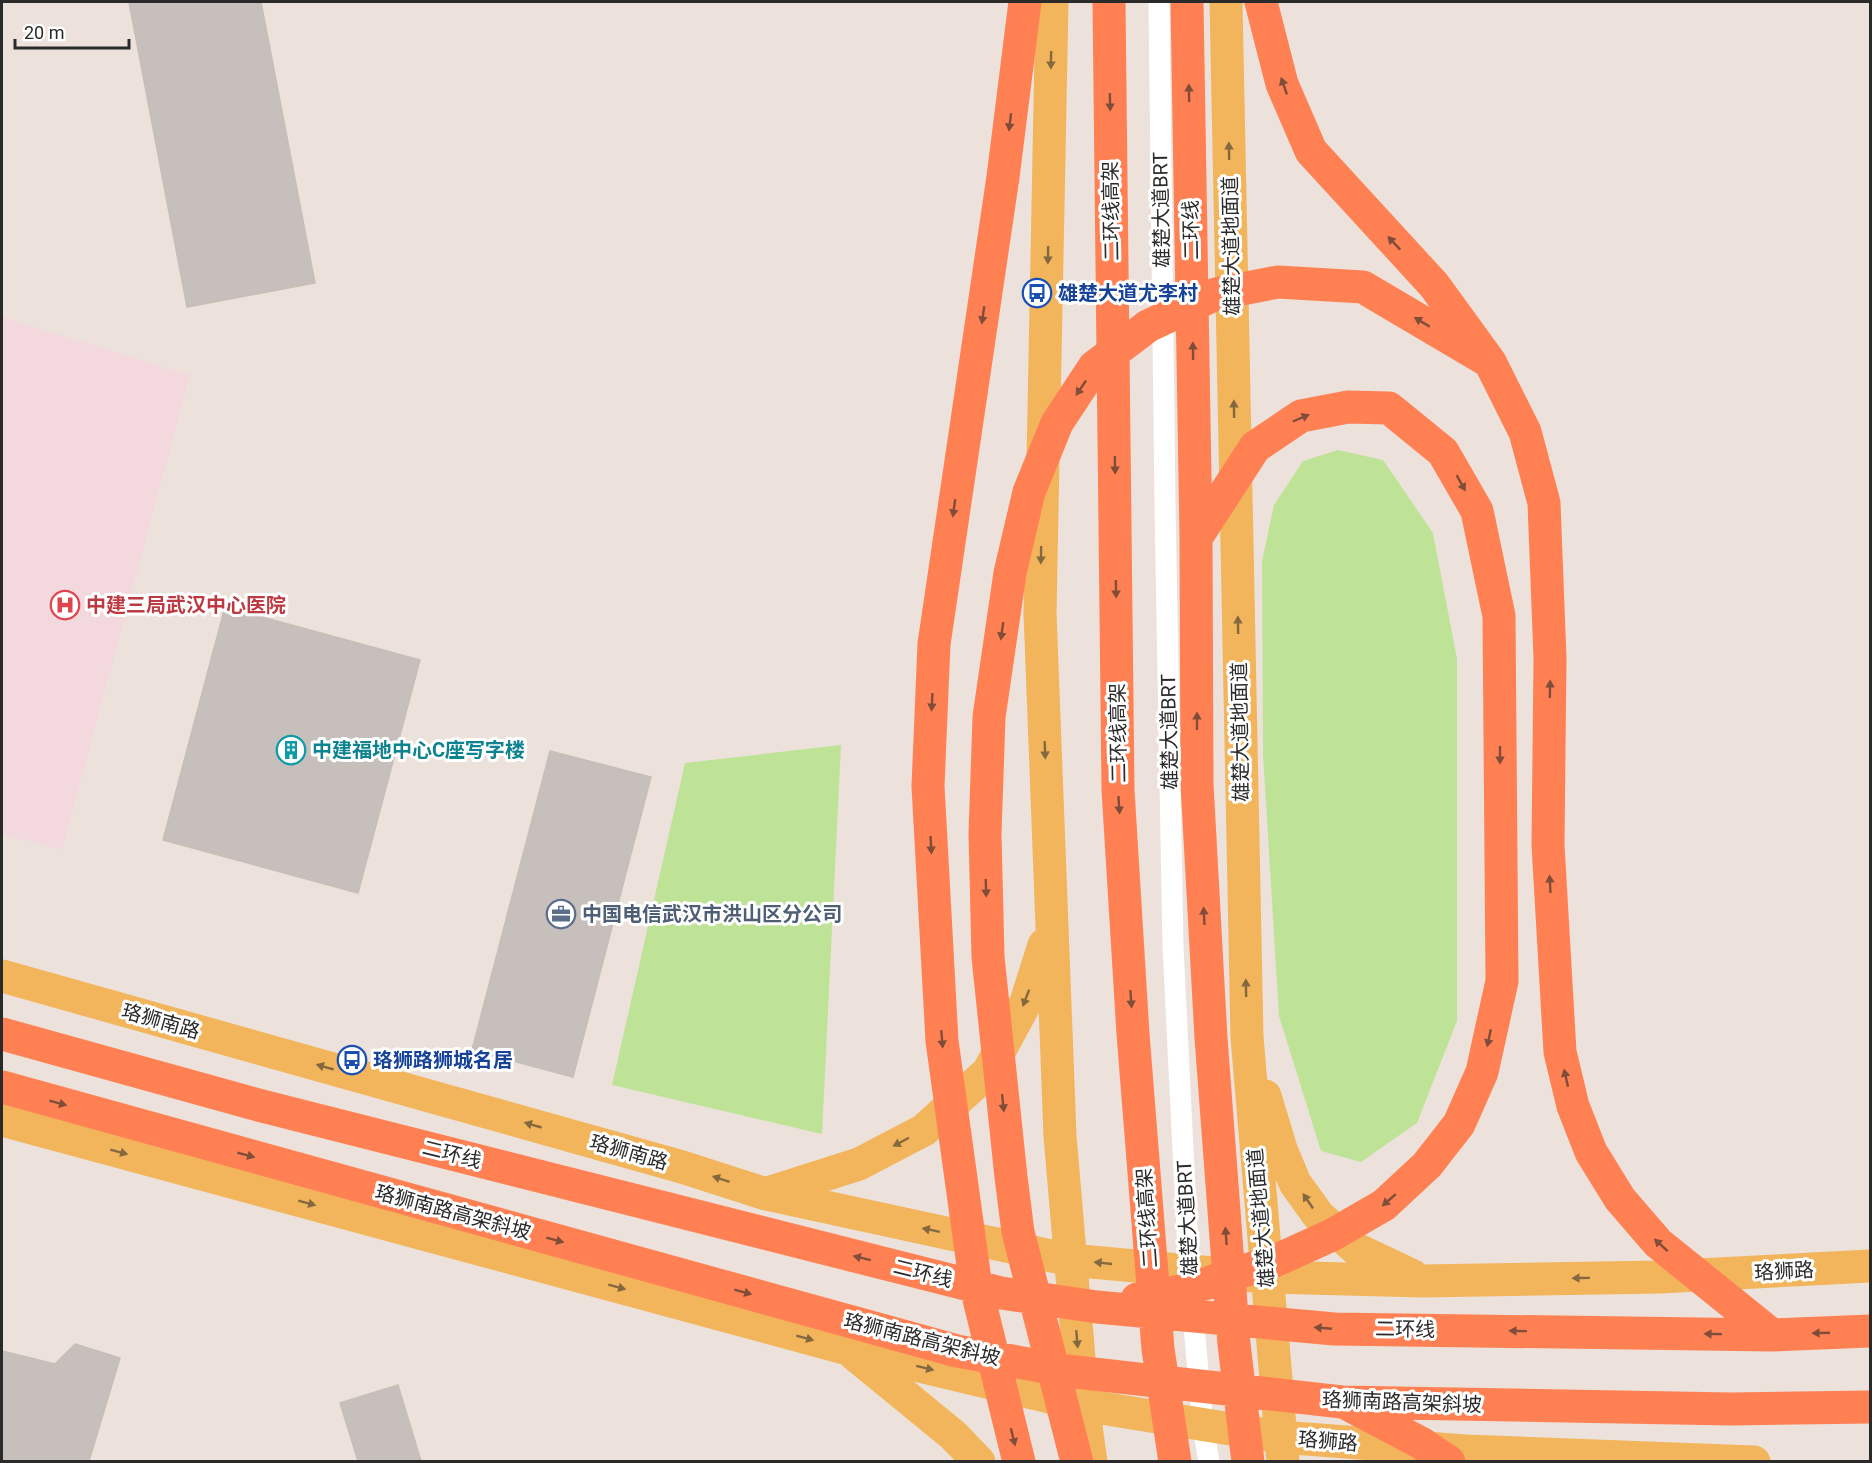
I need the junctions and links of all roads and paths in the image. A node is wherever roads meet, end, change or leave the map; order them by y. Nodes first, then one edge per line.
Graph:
1 (1025, 2) edge
2 (1052, 2) edge
3 (1108, 2) edge
4 (1159, 2) edge
5 (1188, 2) edge
6 (1226, 2) edge
7 (1261, 2) edge
8 (1490, 362) junction
9 (1196, 538) junction
10 (1051, 923) junction
11 (2, 976) edge
12 (2, 1034) edge
13 (1247, 1037) junction
14 (2, 1087) edge
15 (2, 1120) edge
16 (766, 1194) junction
17 (1070, 1260) junction
18 (1870, 1266) edge
19 (1189, 1271) junction
20 (1266, 1277) junction
21 (1422, 1281) junction
22 (1097, 1307) junction
23 (1870, 1331) edge
24 (1772, 1335) junction
25 (848, 1349) junction
26 (1342, 1402) junction
27 (1083, 1405) junction
28 (1870, 1407) edge
29 (1203, 1426) junction
30 (1281, 1449) edge
31 (979, 1461) edge
32 (1019, 1461) edge
33 (1077, 1461) edge
34 (1091, 1461) edge
35 (1175, 1461) edge
36 (1209, 1461) edge
37 (1248, 1461) edge
38 (1449, 1461) edge
39 (1754, 1461) edge

1 -> 32 highway
2 -> 10 main road
3 -> 35 highway, 二环线高架
4 - 19 lane, 雄楚大道BRT
9 -> 5 highway, 二环线
13 -> 6 main road, 雄楚大道地面道
8 -> 7 highway
24 -> 8 highway
8 -> 33 highway
9 -> 22 highway
37 -> 9 highway, 二环线
10 -> 16 main road
10 - 17 main road
16 -> 11 main road, 珞狮南路
22 -> 12 highway, 二环线
13 - 20 main road, 雄楚大道地面道
21 -> 13 main road
14 -> 26 highway, 珞狮南路高架斜坡
15 -> 25 main road
17 -> 16 main road, 珞狮南路
19 -> 17 main road, 珞狮南路
17 -> 27 main road
18 -> 21 main road, 珞狮路
19 - 20 main road, 珞狮南路
19 - 29 lane, 雄楚大道BRT
20 - 21 main road, 珞狮路
20 - 30 main road, 雄楚大道地面道
24 -> 22 highway, 二环线
23 -> 24 highway, 二环线
25 -> 27 main road
25 - 31 main road
26 - 28 highway, 珞狮南路高架斜坡
26 - 38 highway
27 - 29 main road, 珞狮路
27 - 34 main road
29 - 30 main road, 珞狮路
29 - 36 lane, 雄楚大道BRT
30 - 39 main road, 珞狮路

